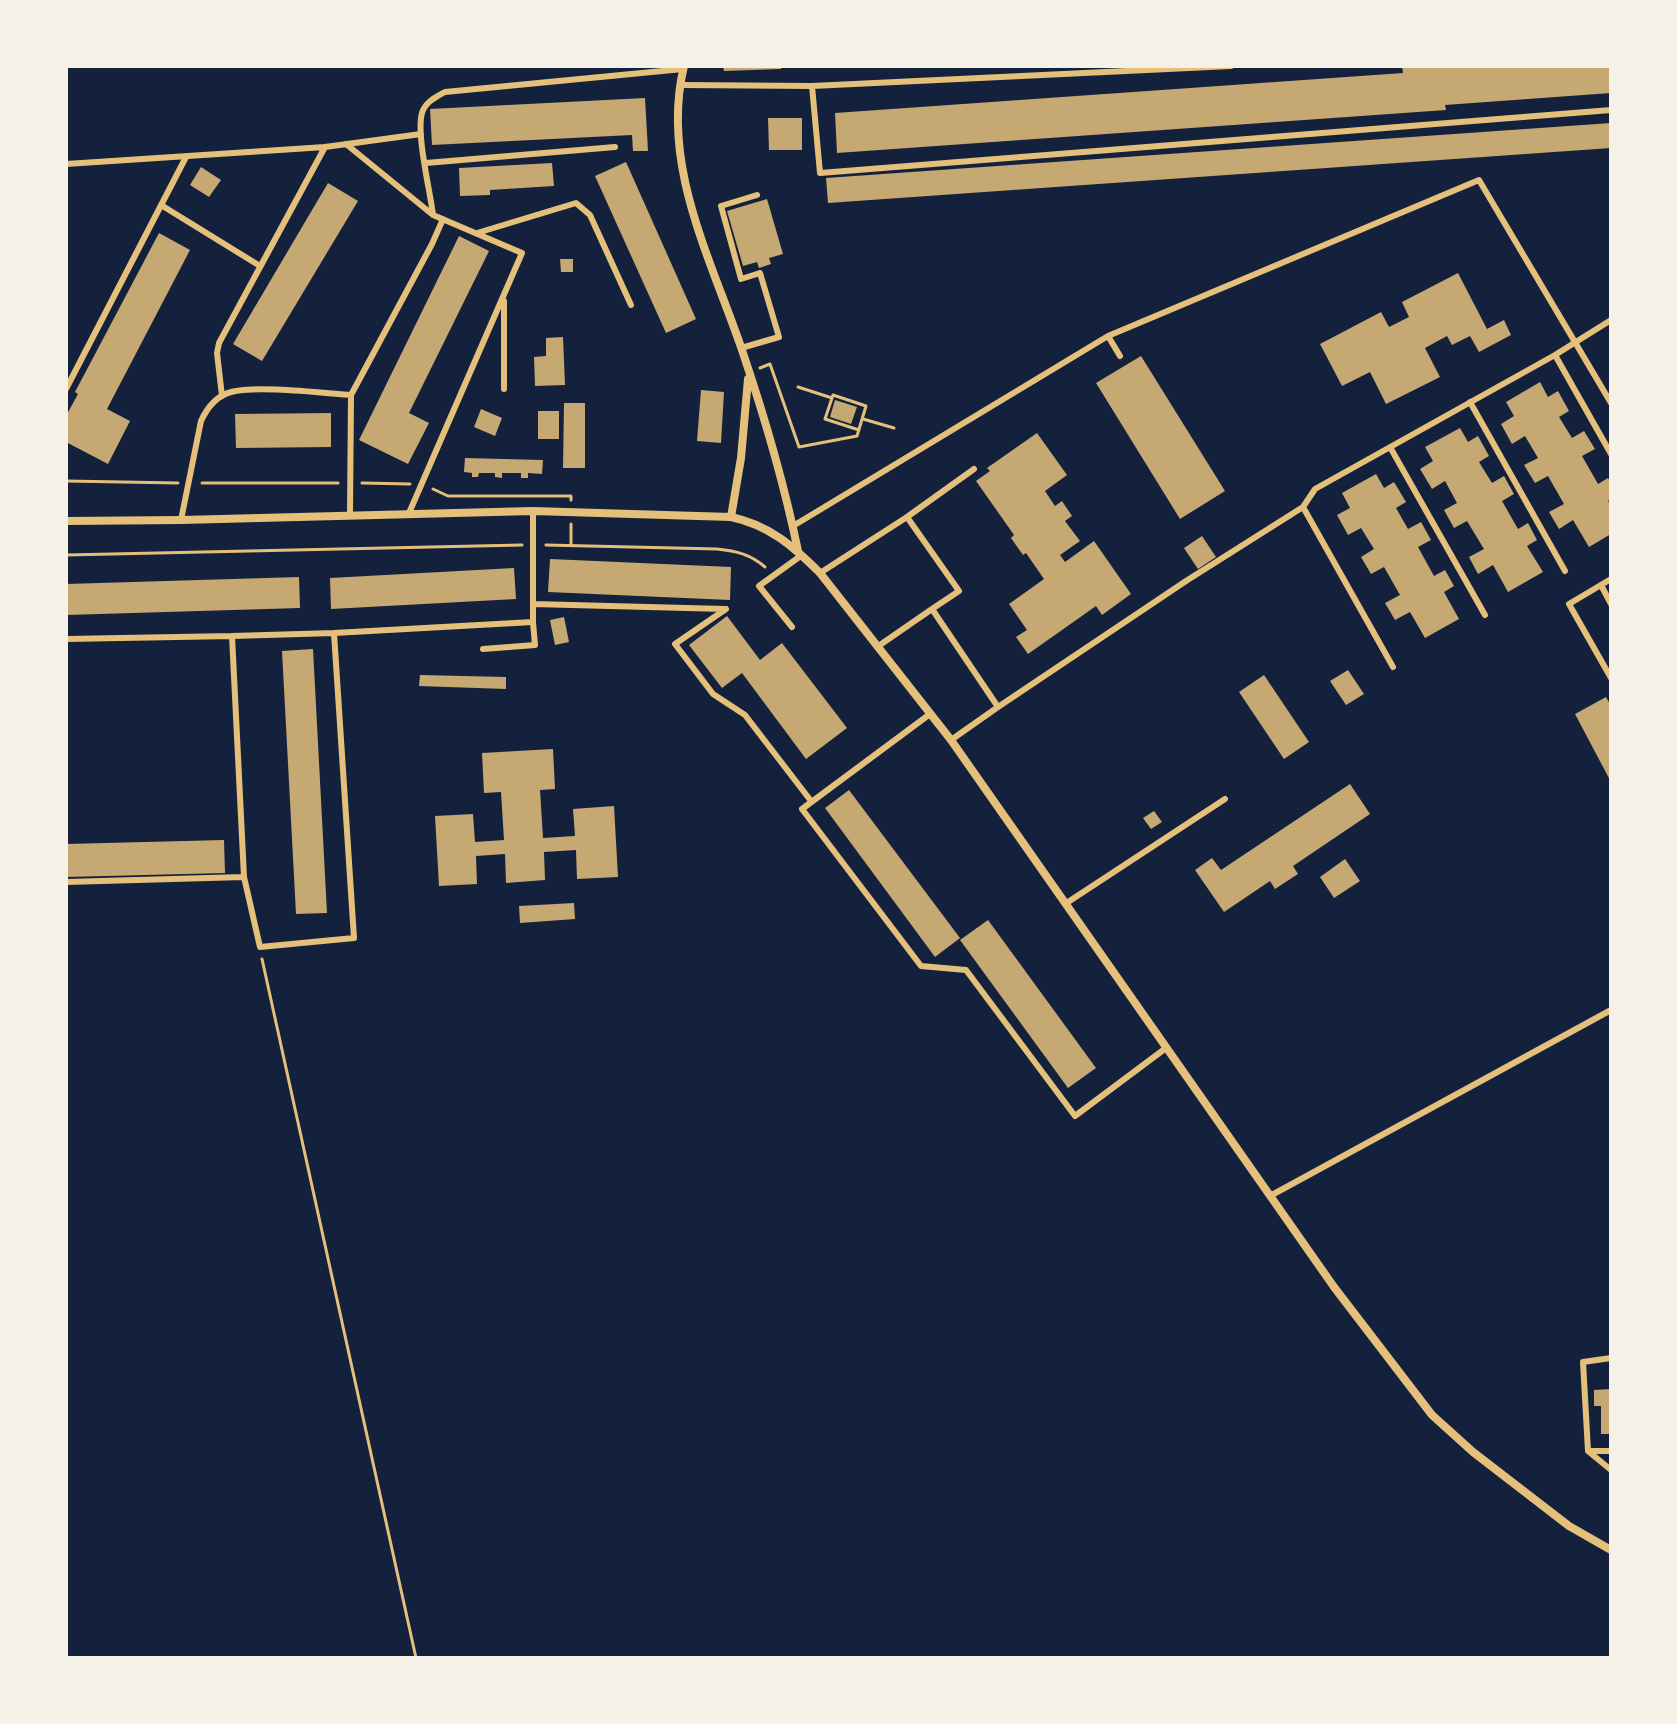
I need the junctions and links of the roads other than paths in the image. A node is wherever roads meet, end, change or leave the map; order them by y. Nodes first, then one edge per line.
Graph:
1 (1231, 66) edge
2 (684, 67) edge
3 (681, 85) junction
4 (812, 86) junction
5 (1611, 110) edge
6 (421, 134) junction
7 (346, 144) junction
8 (325, 147) junction
9 (615, 147) dead end
10 (186, 157) junction
11 (426, 163) junction
12 (66, 164) edge
13 (757, 195) dead end
14 (161, 205) junction
15 (433, 215) junction
16 (443, 219) junction
17 (477, 233) junction
18 (260, 266) junction
19 (504, 297) junction
20 (631, 305) dead end
21 (1611, 320) edge
22 (1108, 336) junction
23 (1575, 341) junction
24 (741, 348) junction
25 (1555, 355) junction
26 (1120, 356) dead end
27 (749, 372) junction
28 (67, 386) edge
29 (504, 389) dead end
30 (351, 395) junction
31 (222, 396) junction
32 (1470, 402) junction
33 (1611, 403) edge
34 (1390, 447) junction
35 (1611, 454) edge
36 (974, 469) dead end
37 (1303, 507) junction
38 (533, 511) junction
39 (409, 513) junction
40 (350, 514) junction
41 (731, 517) junction
42 (907, 517) junction
43 (181, 520) junction
44 (66, 521) edge
45 (793, 526) junction
46 (800, 553) junction
47 (1565, 571) dead end
48 (820, 573) junction
49 (1611, 579) edge
50 (1601, 585) junction
51 (533, 604) junction
52 (1611, 604) edge
53 (932, 609) junction
54 (1485, 615) dead end
55 (533, 622) junction
56 (792, 627) dead end
57 (334, 633) junction
58 (232, 636) junction
59 (66, 639) edge
60 (877, 647) junction
61 (483, 649) dead end
62 (1393, 667) dead end
63 (1611, 678) edge
64 (998, 707) junction
65 (930, 714) junction
66 (951, 740) junction
67 (1225, 799) dead end
68 (811, 801) junction
69 (244, 877) junction
70 (66, 882) edge
71 (1065, 904) junction
72 (1611, 1010) edge
73 (1166, 1048) junction
74 (1270, 1196) junction
75 (1611, 1358) edge
76 (1588, 1451) junction
77 (1611, 1451) edge
78 (1611, 1470) edge
79 (1611, 1550) edge

1 - 4 lane
2 - 3 street
2 - 6 lane
3 - 4 lane
3 - 24 street
4 - 5 lane
6 - 7 lane
6 - 11 lane
7 - 8 lane
7 - 15 lane
8 - 10 lane
8 - 18 lane
9 - 11 lane
10 - 12 lane
10 - 14 lane
11 - 15 lane
13 - 24 lane
14 - 18 lane
14 - 28 lane
15 - 16 lane
16 - 17 lane
16 - 30 lane
17 - 19 lane
17 - 20 lane
18 - 31 lane
19 - 29 lane
19 - 39 lane
21 - 23 lane
22 - 23 lane
22 - 26 lane
22 - 45 lane
23 - 25 lane
23 - 33 lane
24 - 27 street
25 - 32 lane
25 - 35 lane
27 - 41 street
27 - 45 street
30 - 31 lane
30 - 40 lane
31 - 43 lane
32 - 34 lane
32 - 47 lane
34 - 37 lane
34 - 54 lane
36 - 42 lane
37 - 62 lane
37 - 64 lane
38 - 39 street
38 - 41 street
38 - 51 lane
39 - 40 street
40 - 43 street
41 - 46 street
42 - 48 lane
42 - 53 lane
43 - 44 street
45 - 46 street
46 - 48 street
46 - 56 lane
48 - 60 street
49 - 50 lane
50 - 52 lane
50 - 63 lane
51 - 55 lane
51 - 68 lane
53 - 60 lane
53 - 64 lane
55 - 57 lane
55 - 61 lane
57 - 58 lane
57 - 69 lane
58 - 59 lane
58 - 69 lane
60 - 65 street
64 - 66 lane
65 - 66 street
65 - 68 lane
66 - 71 street
67 - 71 lane
68 - 73 lane
69 - 70 lane
71 - 73 street
72 - 74 lane
73 - 74 street
74 - 79 street
75 - 76 lane
76 - 77 lane
76 - 78 lane

